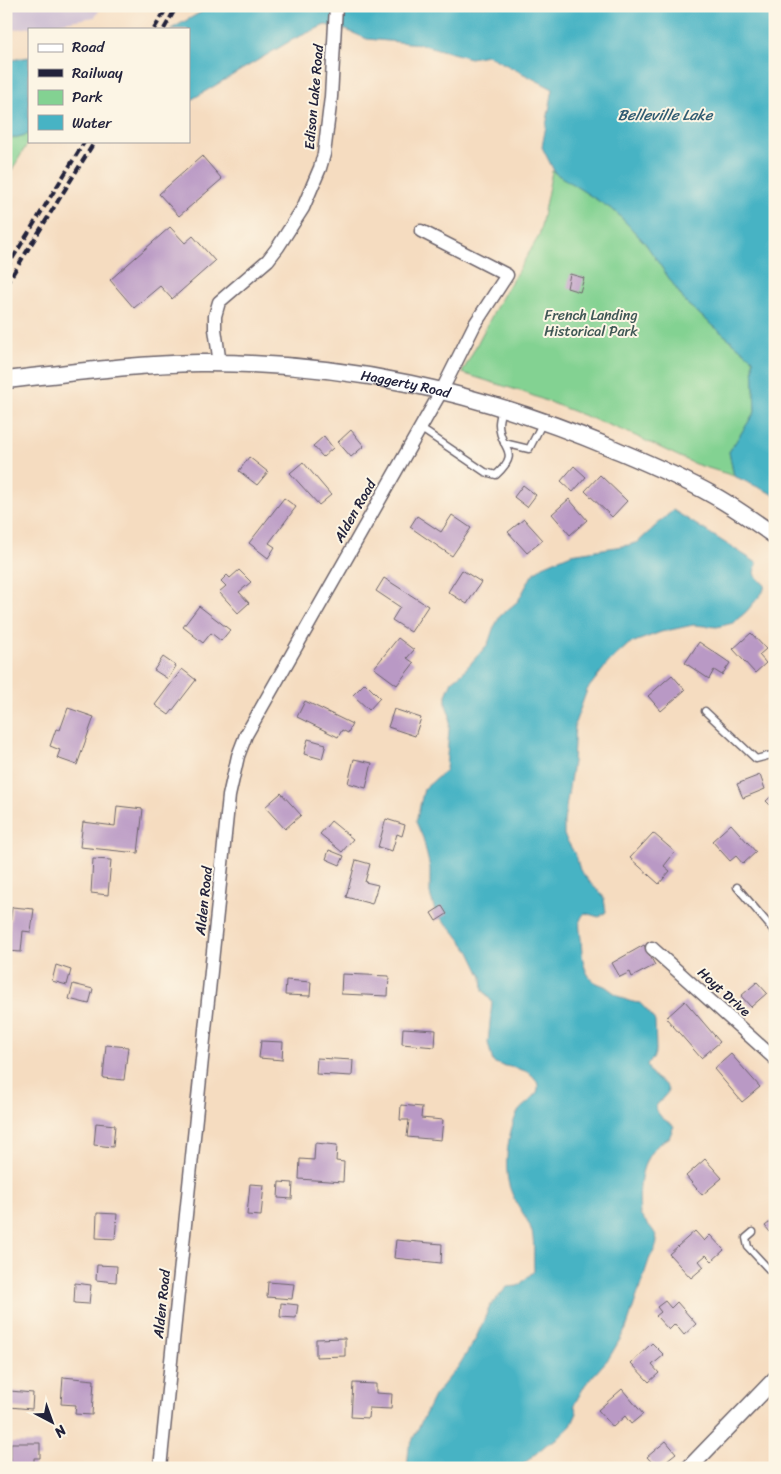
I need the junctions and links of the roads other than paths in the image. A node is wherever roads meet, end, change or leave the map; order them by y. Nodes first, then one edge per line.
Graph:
1 (336, 6) edge
2 (420, 230) dead end
3 (220, 364) junction
4 (6, 380) edge
5 (442, 390) junction
6 (502, 407) junction
7 (543, 421) junction
8 (420, 428) junction
9 (504, 443) junction
10 (775, 536) edge
11 (705, 711) dead end
12 (775, 754) edge
13 (737, 887) dead end
14 (775, 932) edge
15 (652, 948) dead end
16 (775, 1059) edge
17 (753, 1232) dead end
18 (775, 1276) edge
19 (775, 1379) edge
20 (160, 1468) edge
21 (689, 1468) edge

1 - 3 street, Edison Lake Road
2 - 5 street, Alden Road
3 - 4 main road, Haggerty Road
3 - 5 main road, Haggerty Road
5 - 6 main road, Haggerty Road
5 - 8 street, Alden Road
6 - 7 main road, Haggerty Road
6 - 9 lane
7 - 9 lane
7 - 10 main road, Haggerty Road
8 - 9 lane
8 - 20 street, Alden Road
11 - 12 lane
13 - 14 lane
15 - 16 street, Hoyt Drive
17 - 18 lane
19 - 21 street

